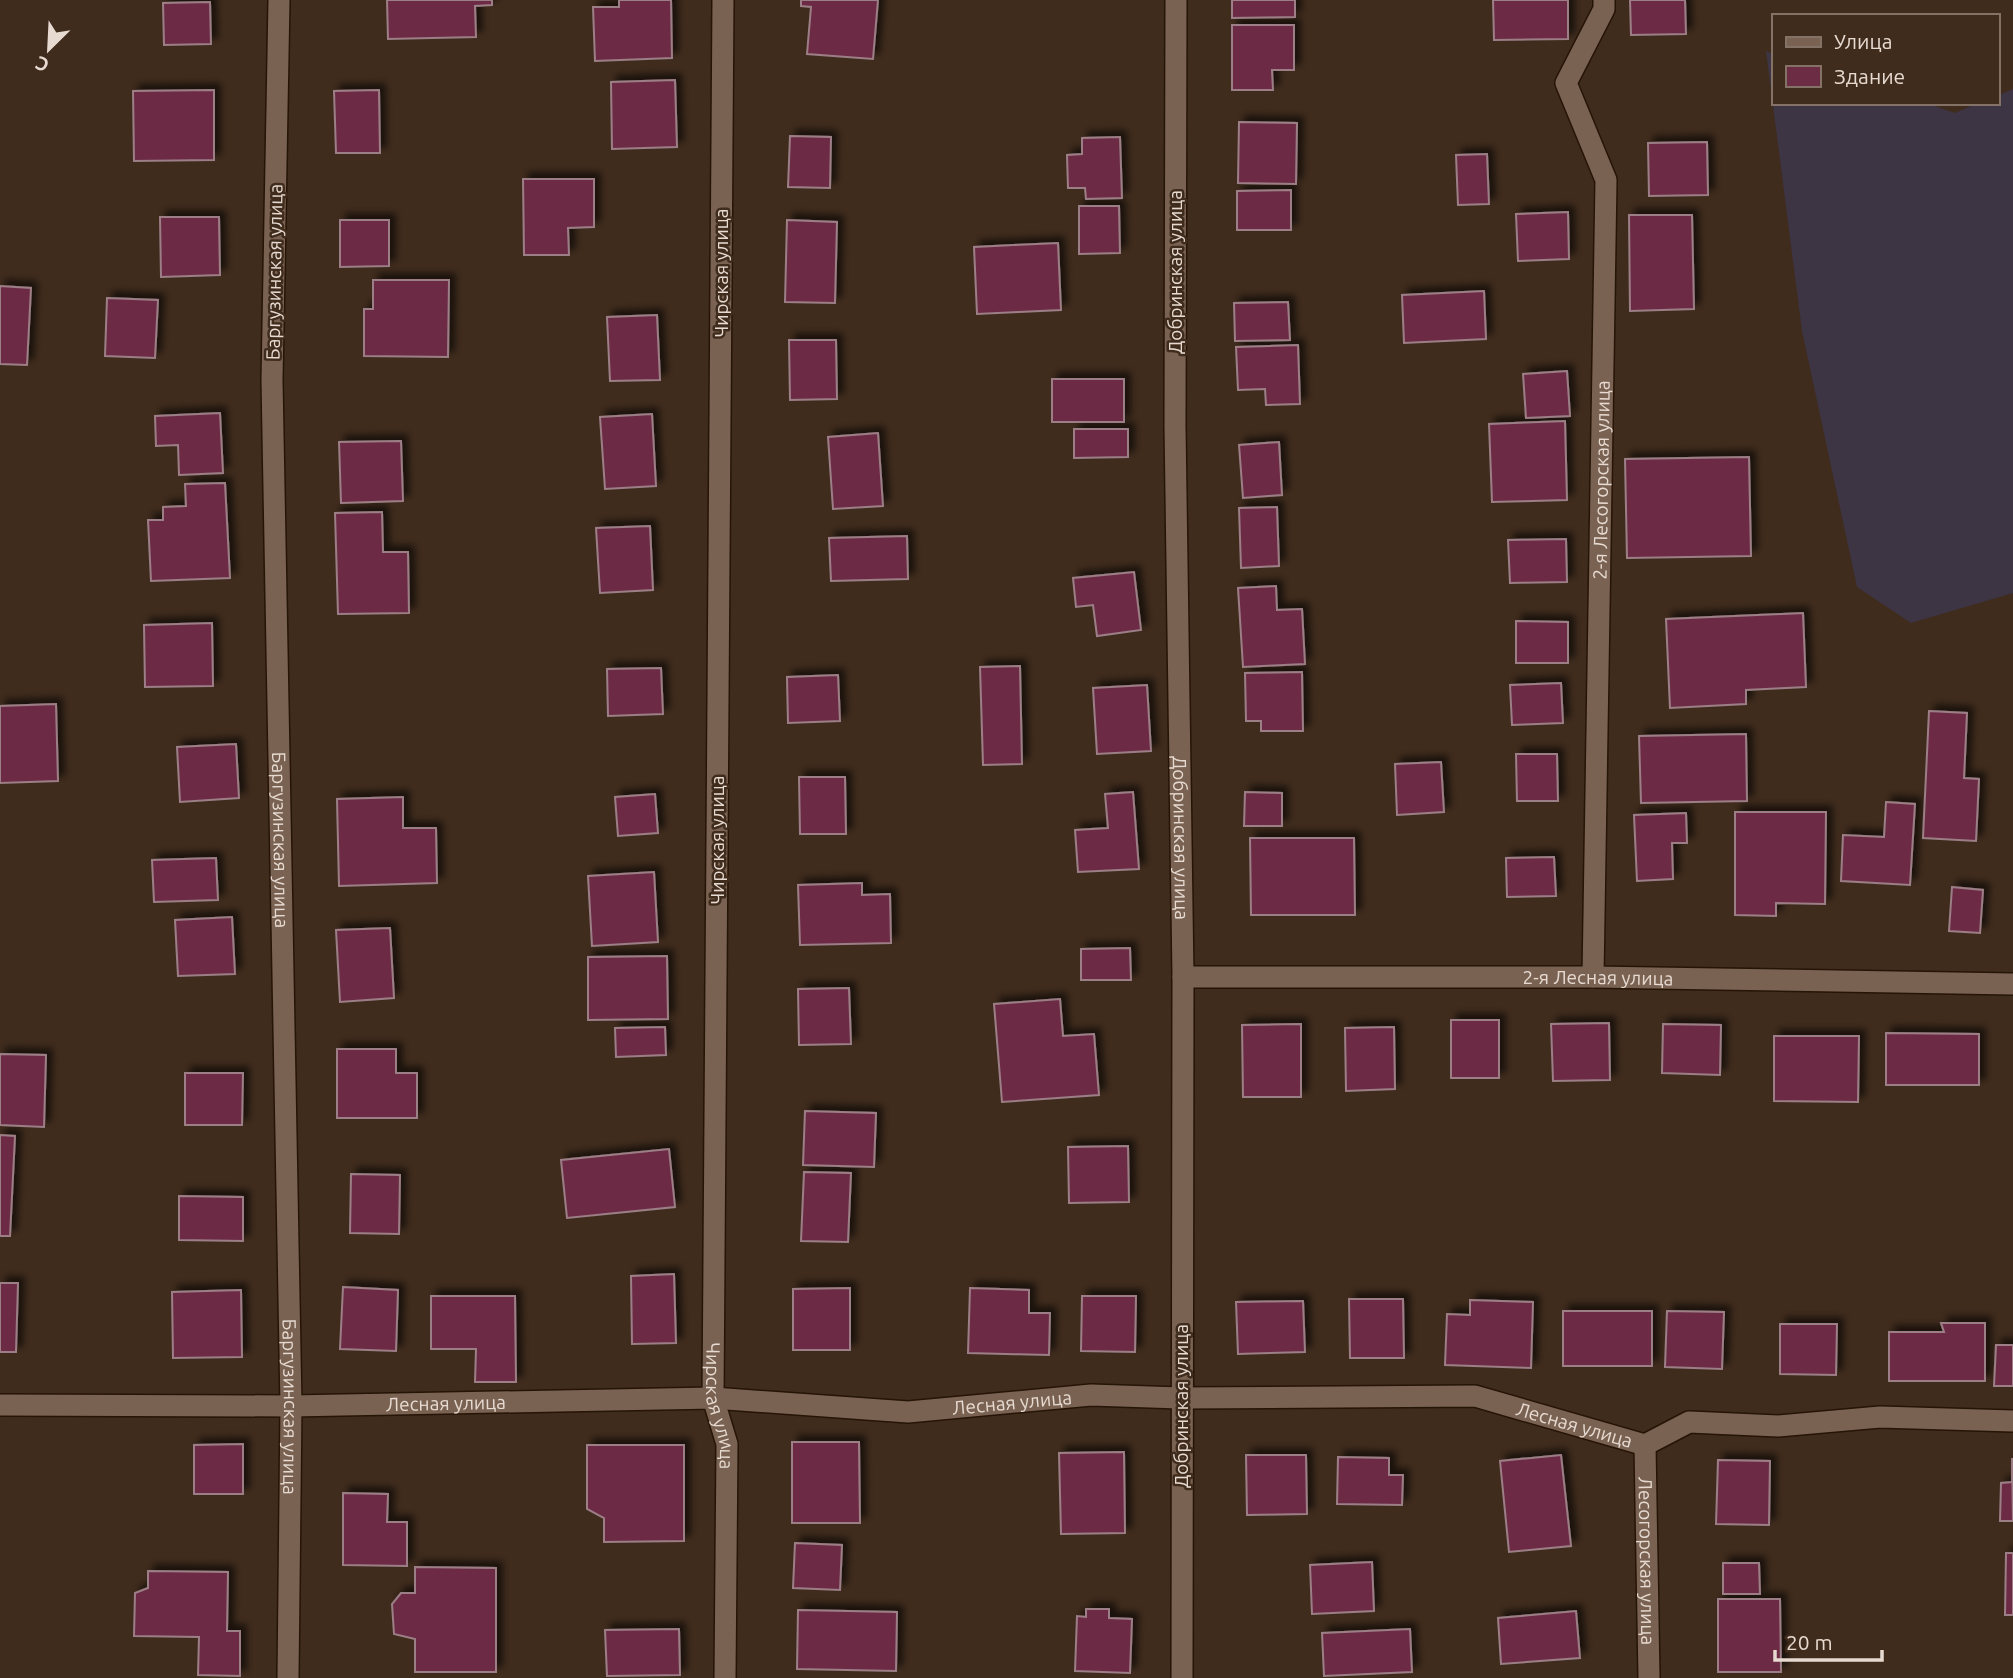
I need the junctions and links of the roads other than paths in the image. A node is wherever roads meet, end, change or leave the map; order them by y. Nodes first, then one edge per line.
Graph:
1 (279, 0) edge
2 (723, 0) edge
3 (1176, 0) edge
4 (1604, 0) edge
5 (1183, 977) junction
6 (1592, 977) junction
7 (2013, 985) edge
8 (713, 1398) junction
9 (1180, 1398) junction
10 (0, 1405) edge
11 (291, 1406) junction
12 (2013, 1421) edge
13 (1645, 1445) junction
14 (288, 1678) edge
15 (725, 1678) edge
16 (1182, 1678) edge
17 (1649, 1678) edge

1 - 11 street, Баргузинская улица
2 - 8 street, Чирская улица
3 - 5 street, Добринская улица
4 - 6 street, 2-я Лесогорская улица
5 - 6 street, 2-я Лесная улица
5 - 9 street, Добринская улица
6 - 7 street, 2-я Лесная улица
8 - 9 street, Лесная улица
8 - 11 street, Лесная улица
8 - 15 street, Чирская улица
9 - 13 street, Лесная улица
9 - 16 street, Добринская улица
10 - 11 street, Лесная улица
11 - 14 street, Баргузинская улица
12 - 13 street, Лесная улица
13 - 17 street, Лесогорская улица

